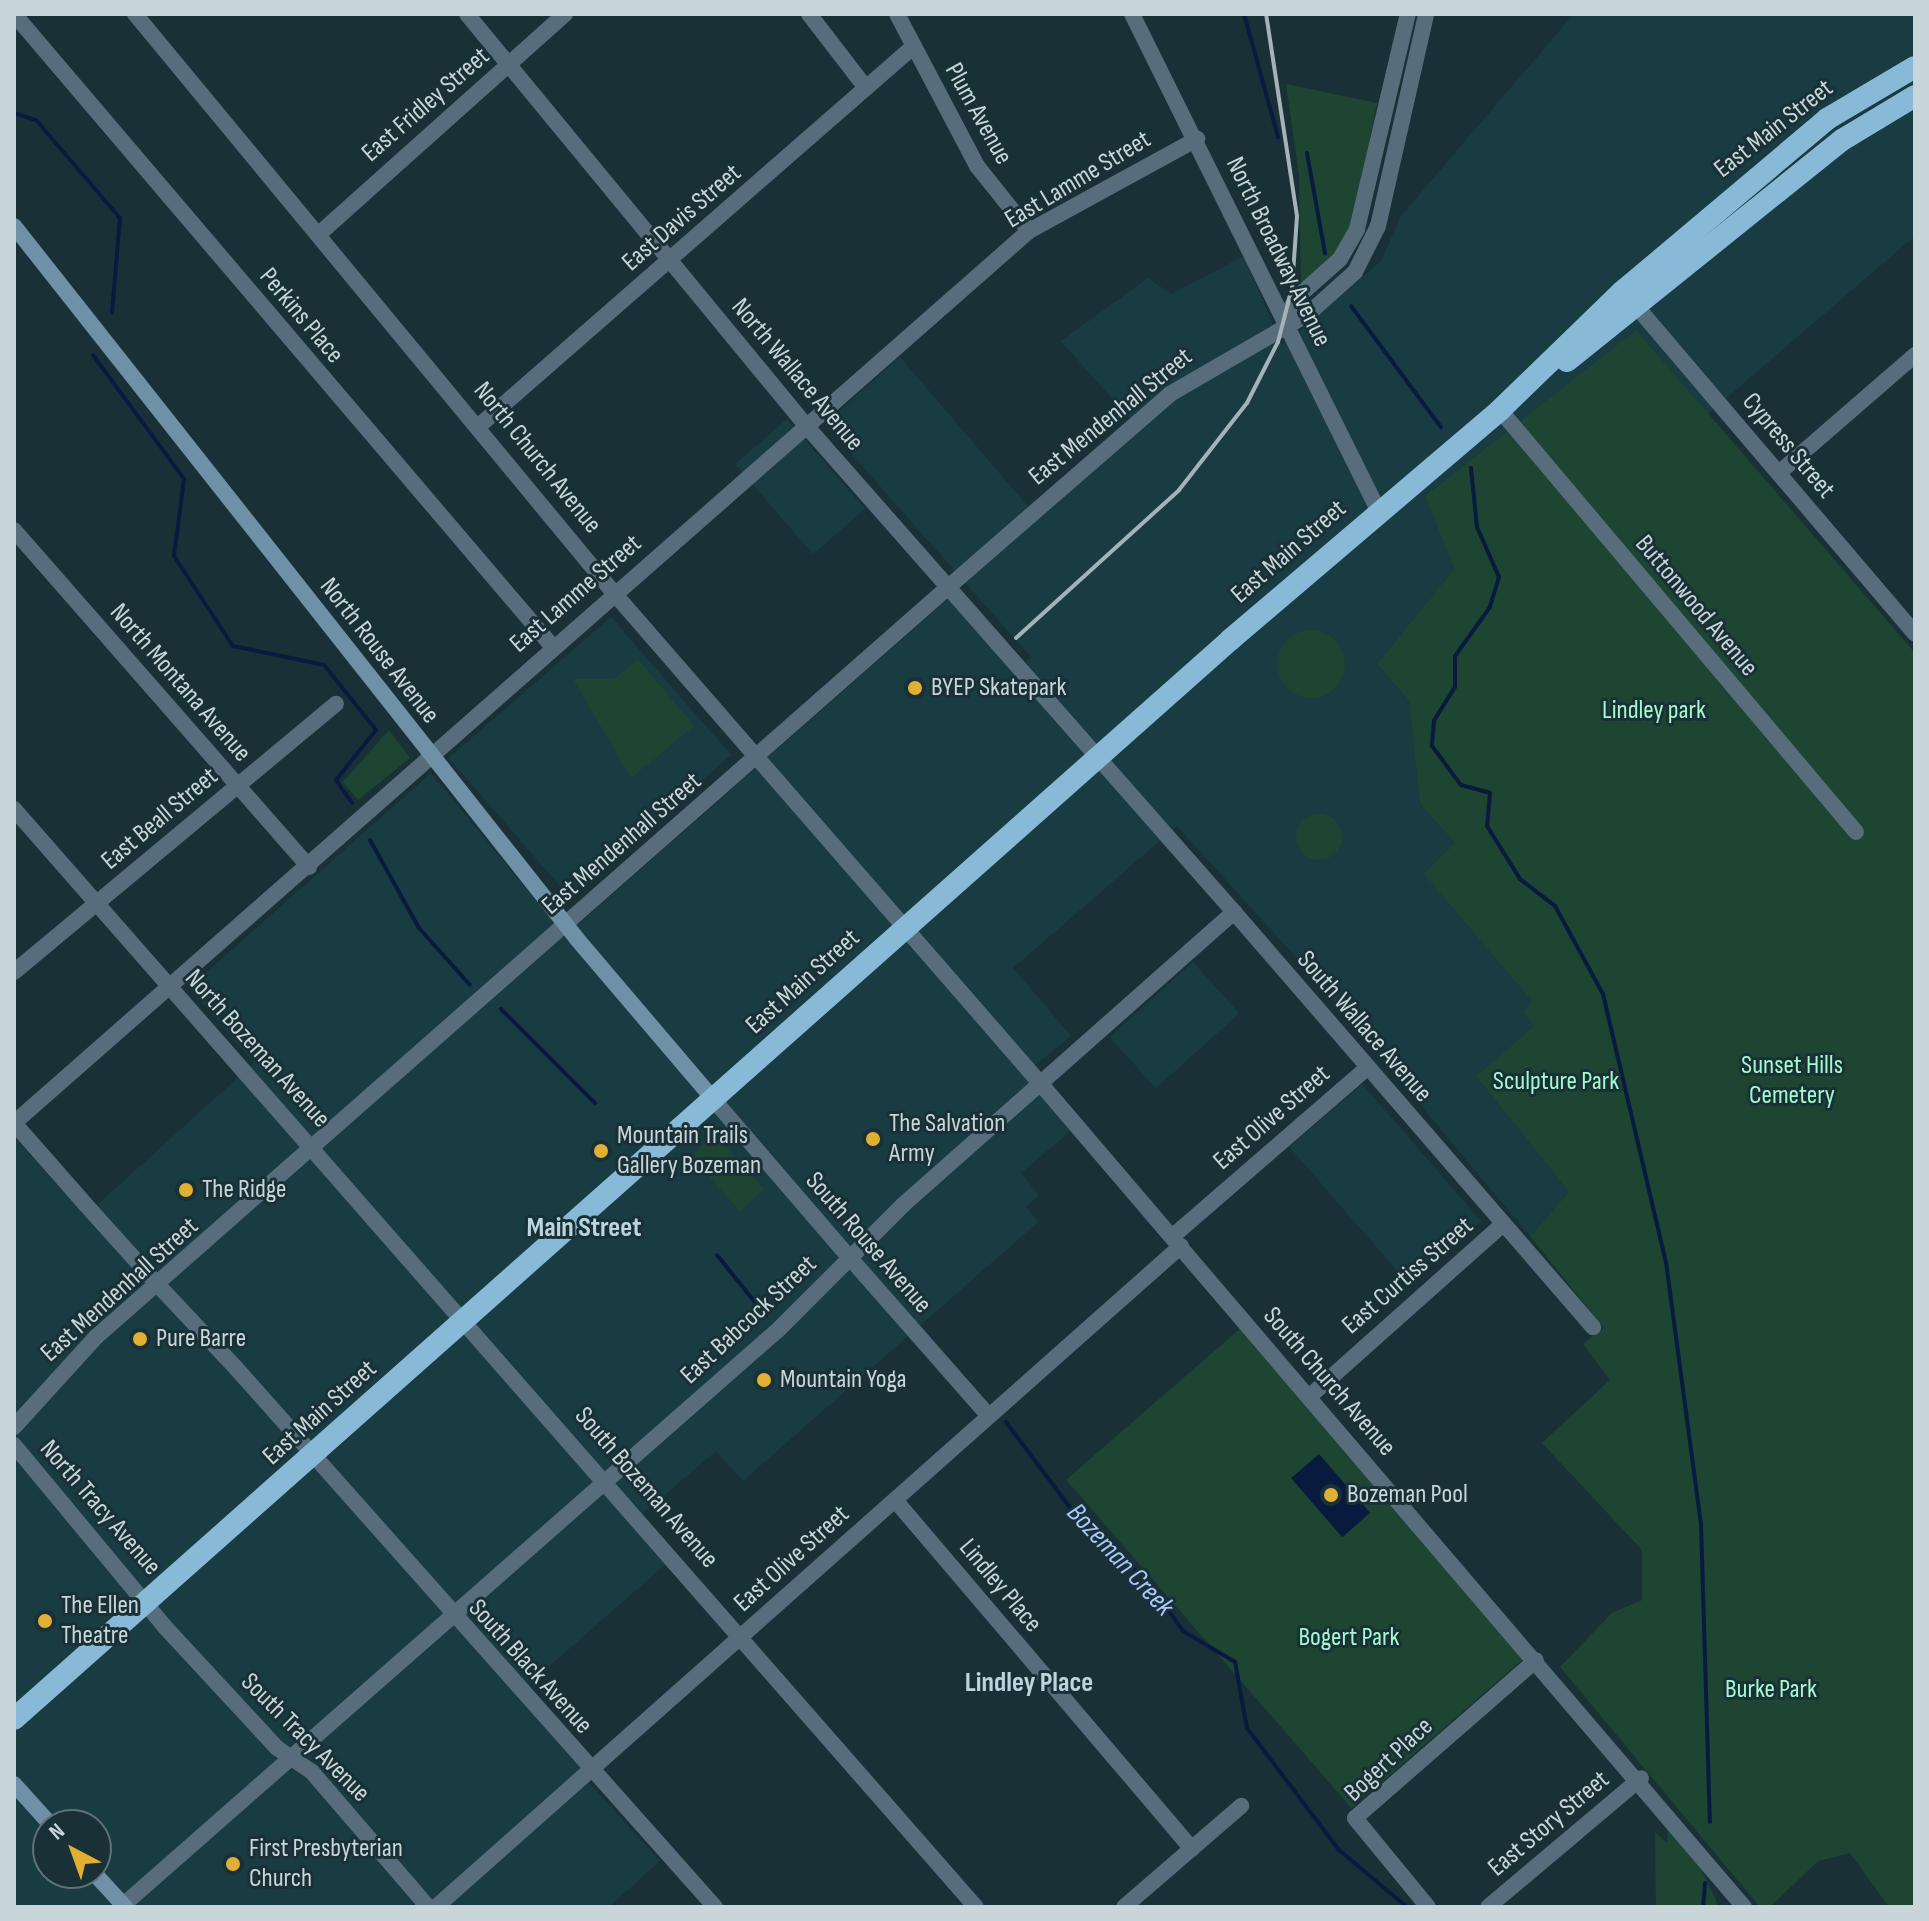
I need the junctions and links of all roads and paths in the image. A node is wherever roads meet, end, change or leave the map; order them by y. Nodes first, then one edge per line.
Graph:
1 (14, 14) edge
2 (135, 14) edge
3 (467, 14) edge
4 (565, 14) edge
5 (809, 14) edge
6 (897, 14) edge
7 (1132, 14) edge
8 (1408, 14) edge
9 (1426, 14) edge
10 (914, 46) junction
11 (508, 64) junction
12 (1915, 67) edge
13 (866, 88) junction
14 (1915, 96) edge
15 (1197, 139) junction
16 (14, 226) edge
17 (1029, 231) junction
18 (319, 234) junction
19 (671, 261) junction
20 (1623, 291) junction
21 (1639, 309) junction
22 (1284, 324) junction
23 (1915, 355) edge
24 (1500, 410) junction
25 (480, 425) junction
26 (808, 428) junction
27 (1780, 472) junction
28 (1379, 512) junction
29 (14, 530) edge
30 (946, 589) junction
31 (613, 592) junction
32 (1913, 627) edge
33 (552, 646) junction
34 (336, 704) dead end
35 (431, 756) junction
36 (1100, 758) junction
37 (755, 759) junction
38 (238, 786) junction
39 (14, 809) edge
40 (1856, 832) dead end
41 (309, 867) junction
42 (96, 903) junction
43 (1234, 912) junction
44 (566, 925) junction
45 (906, 928) junction
46 (14, 972) edge
47 (171, 988) junction
48 (1367, 1068) junction
49 (1040, 1083) junction
50 (713, 1099) junction
51 (14, 1123) edge
52 (315, 1150) junction
53 (1503, 1224) junction
54 (1177, 1241) junction
55 (850, 1258) junction
56 (158, 1285) junction
57 (466, 1321) junction
58 (1593, 1327) dead end
59 (1310, 1396) junction
60 (989, 1416) junction
61 (14, 1427) edge
62 (14, 1445) edge
63 (313, 1456) junction
64 (607, 1480) junction
65 (895, 1500) junction
66 (149, 1602) junction
67 (452, 1616) junction
68 (742, 1636) junction
69 (1536, 1660) junction
70 (14, 1719) edge
71 (294, 1760) junction
72 (590, 1770) junction
73 (1641, 1778) junction
74 (14, 1784) edge
75 (1241, 1806) dead end
76 (37, 1809) edge
77 (1192, 1849) junction
78 (108, 1889) edge
79 (123, 1906) edge
80 (428, 1907) edge
81 (436, 1907) edge
82 (715, 1907) edge
83 (976, 1907) edge
84 (1124, 1907) edge
85 (1428, 1907) edge
86 (1488, 1907) edge
87 (1744, 1907) edge

1 - 33 street, Perkins Place
2 - 18 street, North Church Avenue
3 - 11 street, North Wallace Avenue
4 - 11 street, East Fridley Street
5 - 13 street
6 - 10 street, Plum Avenue
7 - 15 street, North Broadway Avenue
8 - 22 street
9 - 22 street, East Mendenhall Street
10 - 13 street, East Davis Street
10 - 17 street, Plum Avenue
11 - 18 street, East Fridley Street
11 - 19 street, North Wallace Avenue
12 - 20 highway, East Main Street
13 - 19 street, East Davis Street
14 - 21 highway, East Main Street
15 - 17 street, East Lamme Street
15 - 22 street, North Broadway Avenue
16 - 35 main road, North Rouse Avenue
17 - 26 street, East Lamme Street
18 - 25 street, North Church Avenue
19 - 25 street, East Davis Street
19 - 26 street, North Wallace Avenue
20 - 21 street, Cypress Street
20 - 24 highway, East Main Street
21 - 24 highway, East Main Street
21 - 27 street, Cypress Street
22 - 28 street, North Broadway Avenue
22 - 30 street, East Mendenhall Street
23 - 27 street
24 - 28 highway, East Main Street
24 - 40 street, Buttonwood Avenue
25 - 31 street, North Church Avenue
26 - 30 street, North Wallace Avenue
26 - 31 street, East Lamme Street
27 - 32 street, Cypress Street
28 - 36 highway, East Main Street
29 - 38 street, North Montana Avenue
30 - 36 street, North Wallace Avenue
30 - 37 street, East Mendenhall Street
31 - 33 street, East Lamme Street
31 - 37 street, North Church Avenue
33 - 35 street, East Lamme Street
34 - 38 street, East Beall Street
35 - 41 street, East Lamme Street
35 - 44 main road, North Rouse Avenue
36 - 43 street, South Wallace Avenue
36 - 45 highway, East Main Street
37 - 44 street, East Mendenhall Street
37 - 45 street, North Church Avenue
38 - 41 street, North Montana Avenue
38 - 42 street, East Beall Street
39 - 42 street, North Bozeman Avenue
41 - 47 street, East Lamme Street
42 - 46 street, East Beall Street
42 - 47 street, North Bozeman Avenue
43 - 48 street, South Wallace Avenue
43 - 49 street, East Babcock Street
44 - 50 main road, North Rouse Avenue
44 - 52 street, East Mendenhall Street
45 - 49 street, South Church Avenue
45 - 50 highway, East Main Street
47 - 51 street, East Lamme Street
47 - 52 street, North Bozeman Avenue
48 - 53 street, South Wallace Avenue
48 - 54 street, East Olive Street
49 - 54 street, South Church Avenue
49 - 55 street, East Babcock Street
50 - 55 street, South Rouse Avenue
50 - 57 highway, East Main Street
51 - 56 street, South Black Avenue
52 - 56 street, East Mendenhall Street
52 - 57 street, North Bozeman Avenue
53 - 58 street, South Wallace Avenue
53 - 59 street, East Curtiss Street
54 - 59 street, South Church Avenue
54 - 60 street, East Olive Street
55 - 60 street, South Rouse Avenue
55 - 64 street, East Babcock Street
56 - 61 street, East Mendenhall Street
56 - 63 street, South Black Avenue
57 - 63 highway, East Main Street
57 - 64 street, South Bozeman Avenue
59 - 69 street, South Church Avenue
60 - 65 street, East Olive Street
62 - 66 street, North Tracy Avenue
63 - 66 highway, East Main Street
63 - 67 street, South Black Avenue
64 - 67 street, East Babcock Street
64 - 68 street, South Bozeman Avenue
65 - 68 street, East Olive Street
65 - 77 street, Lindley Place
66 - 70 highway, East Main Street
66 - 71 street, South Tracy Avenue
67 - 71 street, East Babcock Street
67 - 72 street, South Black Avenue
68 - 72 street, East Olive Street
68 - 83 street, South Bozeman Avenue
69 - 73 street, South Church Avenue
69 - 85 street, Bogert Place
71 - 79 street, East Babcock Street
71 - 80 street, South Tracy Avenue
72 - 81 street, East Olive Street
72 - 82 street, South Black Avenue
73 - 86 street, East Story Street
73 - 87 street, South Church Avenue
74 - 76 main road
75 - 77 street
77 - 84 street
78 - 79 main road

